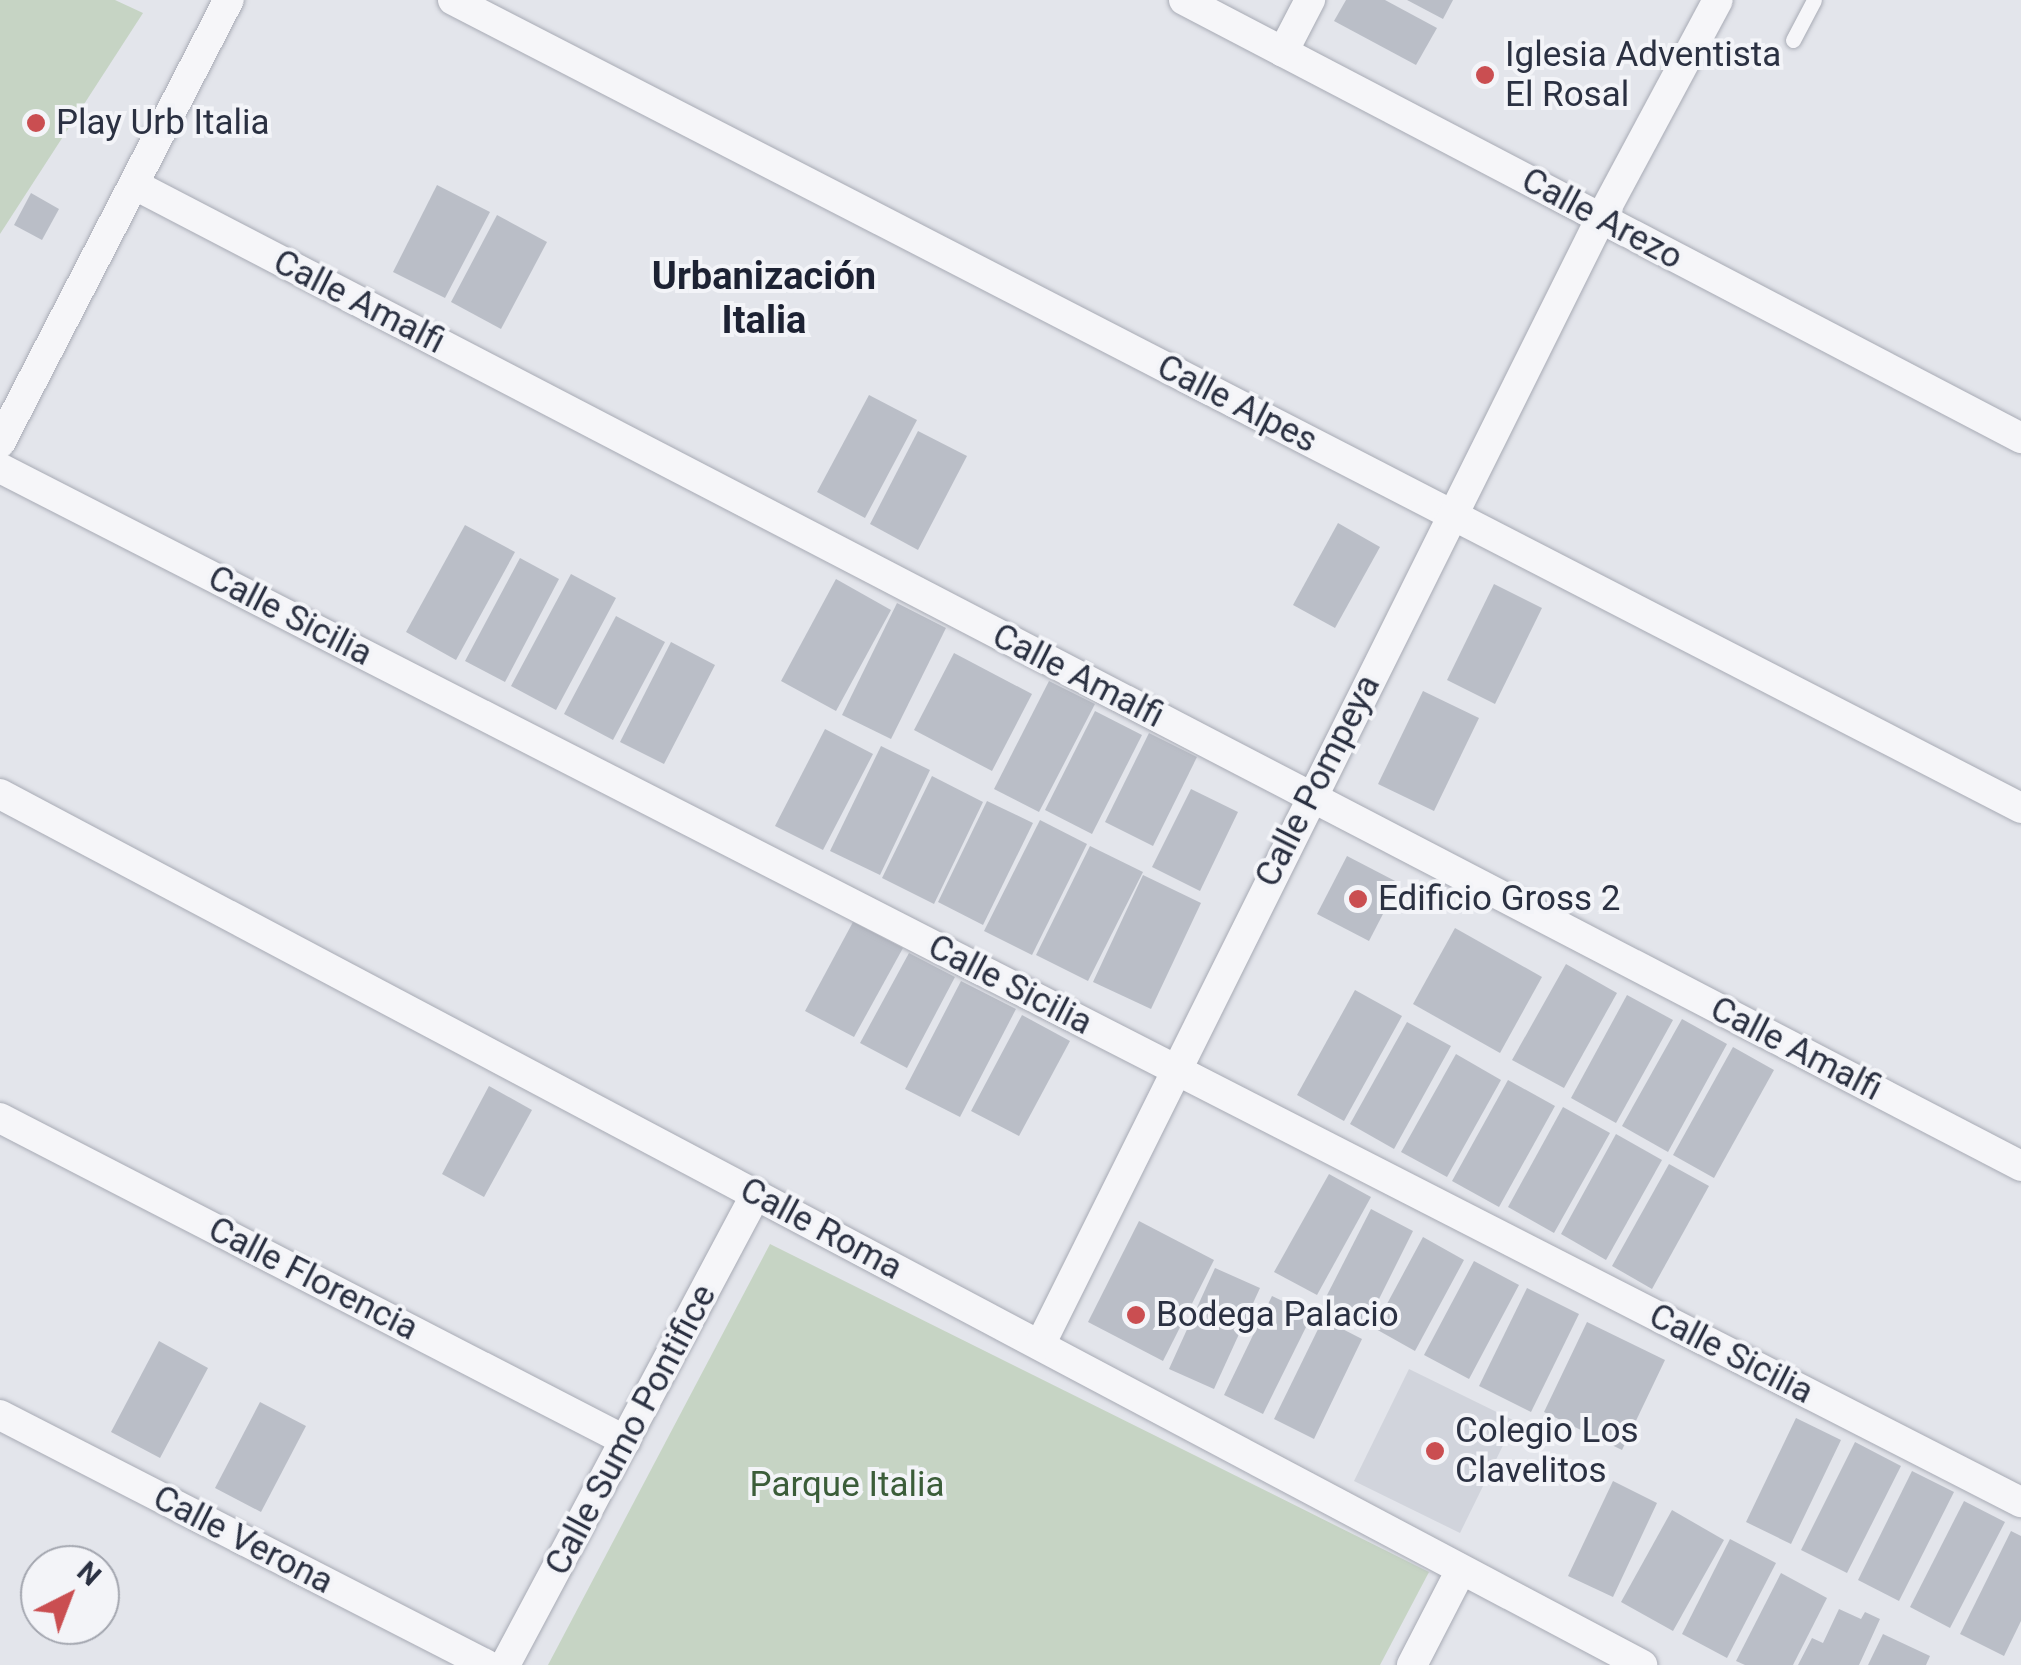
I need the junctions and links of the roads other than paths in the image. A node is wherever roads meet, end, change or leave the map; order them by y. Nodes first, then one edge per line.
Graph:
1 (229, 0) edge
2 (454, 0) edge
3 (1184, 0) edge
4 (1310, 0) edge
5 (1718, 0) edge
6 (1814, 0) edge
7 (1793, 40) dead end
8 (1283, 52) junction
9 (135, 185) junction
10 (1600, 218) junction
11 (2021, 438) edge
12 (0, 444) edge
13 (0, 468) edge
14 (1452, 515) junction
15 (0, 794) edge
16 (1310, 796) junction
17 (2021, 808) edge
18 (1174, 1069) junction
19 (0, 1118) edge
20 (2021, 1166) edge
21 (756, 1194) junction
22 (1040, 1346) junction
23 (0, 1415) edge
24 (626, 1441) junction
25 (2021, 1502) edge
26 (1460, 1572) junction
27 (487, 1665) edge
28 (506, 1665) edge
29 (1412, 1665) edge
30 (1642, 1665) edge

1 - 9 street
2 - 14 street, Calle Alpes
3 - 8 street, Calle Arezo
4 - 8 street
5 - 10 street, Calle Pompeya
6 - 7 lane
8 - 10 street, Calle Arezo
9 - 12 street
9 - 16 street, Calle Amalfi
10 - 11 street, Calle Arezo
10 - 14 street, Calle Pompeya
13 - 18 street, Calle Sicilia
14 - 16 street, Calle Pompeya
14 - 17 street, Calle Alpes
15 - 21 street, Calle Roma
16 - 18 street, Calle Pompeya
16 - 20 street, Calle Amalfi
18 - 22 street, Calle Pompeya
18 - 25 street, Calle Sicilia
19 - 24 street, Calle Florencia
21 - 22 street, Calle Roma
21 - 24 street, Calle Sumo Pontifice
22 - 26 street, Calle Roma
23 - 27 street, Calle Verona
24 - 28 street, Calle Sumo Pontifice
26 - 29 street
26 - 30 street, Calle Roma

